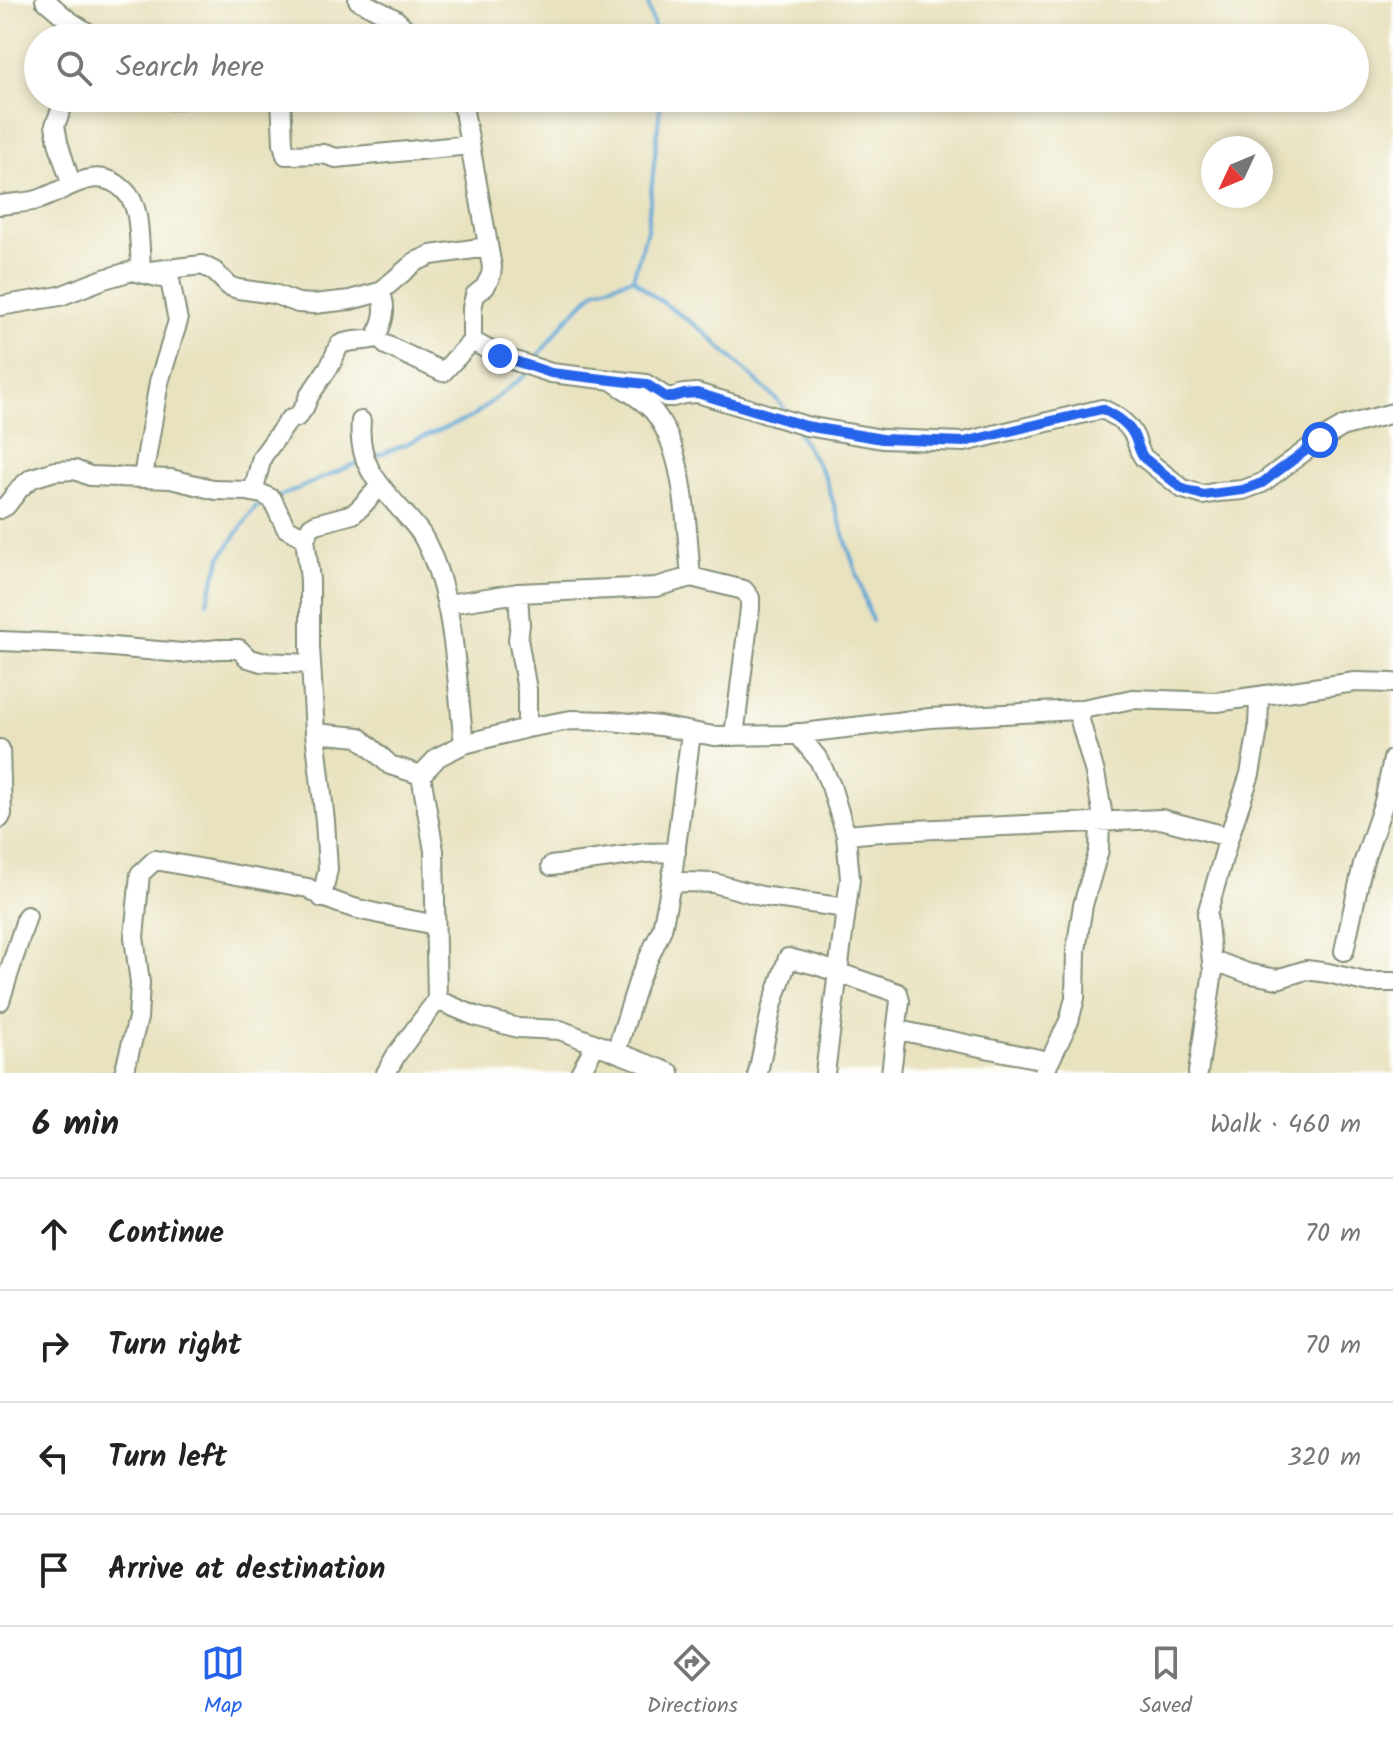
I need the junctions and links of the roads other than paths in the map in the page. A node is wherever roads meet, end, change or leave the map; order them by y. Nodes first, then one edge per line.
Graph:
1 (45, 0) edge
2 (358, 0) edge
3 (74, 24) edge
4 (400, 24) edge
5 (60, 112) edge
6 (282, 112) edge
7 (464, 112) edge
8 (470, 145) junction
9 (71, 184) junction
10 (0, 205) edge
11 (488, 247) junction
12 (141, 272) junction
13 (380, 292) junction
14 (0, 306) edge
15 (472, 341) junction
16 (386, 345) dead end
17 (608, 379) junction
18 (1393, 413) edge
19 (361, 421) dead end
20 (143, 477) junction
21 (380, 486) junction
22 (253, 492) junction
23 (0, 509) edge
24 (305, 538) junction
25 (691, 577) junction
26 (518, 593) junction
27 (448, 604) junction
28 (0, 641) edge
29 (311, 664) junction
30 (1393, 683) edge
31 (1259, 697) junction
32 (1077, 710) junction
33 (527, 728) junction
34 (315, 733) junction
35 (691, 733) junction
36 (797, 733) junction
37 (734, 736) junction
38 (464, 744) junction
39 (0, 749) edge
40 (1393, 759) edge
41 (421, 775) junction
42 (0, 818) edge
43 (1100, 822) junction
44 (846, 835) junction
45 (1229, 837) junction
46 (676, 852) junction
47 (551, 866) dead end
48 (671, 884) junction
49 (322, 898) junction
50 (846, 908) junction
51 (27, 916) dead end
52 (435, 925) junction
53 (1344, 951) dead end
54 (6, 959) edge
55 (1213, 960) junction
56 (840, 973) junction
57 (1393, 982) edge
58 (437, 1000) junction
59 (0, 1001) edge
60 (898, 1030) junction
61 (596, 1044) junction
62 (616, 1052) junction
63 (1047, 1067) edge
64 (124, 1073) edge
65 (386, 1073) edge
66 (580, 1073) edge
67 (670, 1073) edge
68 (758, 1073) edge
69 (825, 1073) edge
70 (891, 1073) edge
71 (1198, 1073) edge

1 - 3 street
2 - 4 street
5 - 9 street
6 - 8 street
7 - 8 street
8 - 11 street
9 - 10 street
9 - 12 street
11 - 13 street
11 - 15 street
12 - 13 street
12 - 14 street
12 - 20 street
13 - 22 street
15 - 16 street
15 - 17 street
17 - 18 street
17 - 25 street
19 - 21 street
20 - 22 street
20 - 23 street
21 - 24 street
21 - 27 street
22 - 24 street
24 - 29 street
25 - 26 street
25 - 37 street
26 - 27 street
26 - 33 street
27 - 38 street
28 - 29 street
29 - 34 street
30 - 31 street
31 - 32 street
31 - 45 street
32 - 36 street
32 - 43 street
33 - 35 street
33 - 38 street
34 - 41 street
34 - 49 street
35 - 37 street
35 - 46 street
36 - 37 street
36 - 44 street
38 - 41 street
39 - 42 street
40 - 53 street
41 - 52 street
43 - 44 street
43 - 45 street
43 - 63 street
44 - 50 street
45 - 55 street
46 - 47 street
46 - 48 street
48 - 50 street
48 - 62 street
49 - 52 street
49 - 64 street
50 - 56 street
51 - 54 street
52 - 58 street
54 - 59 street
55 - 57 street
55 - 71 street
56 - 60 street
56 - 68 street
56 - 69 street
58 - 61 street
58 - 65 street
60 - 63 street
60 - 70 street
61 - 62 street
61 - 66 street
62 - 67 street

